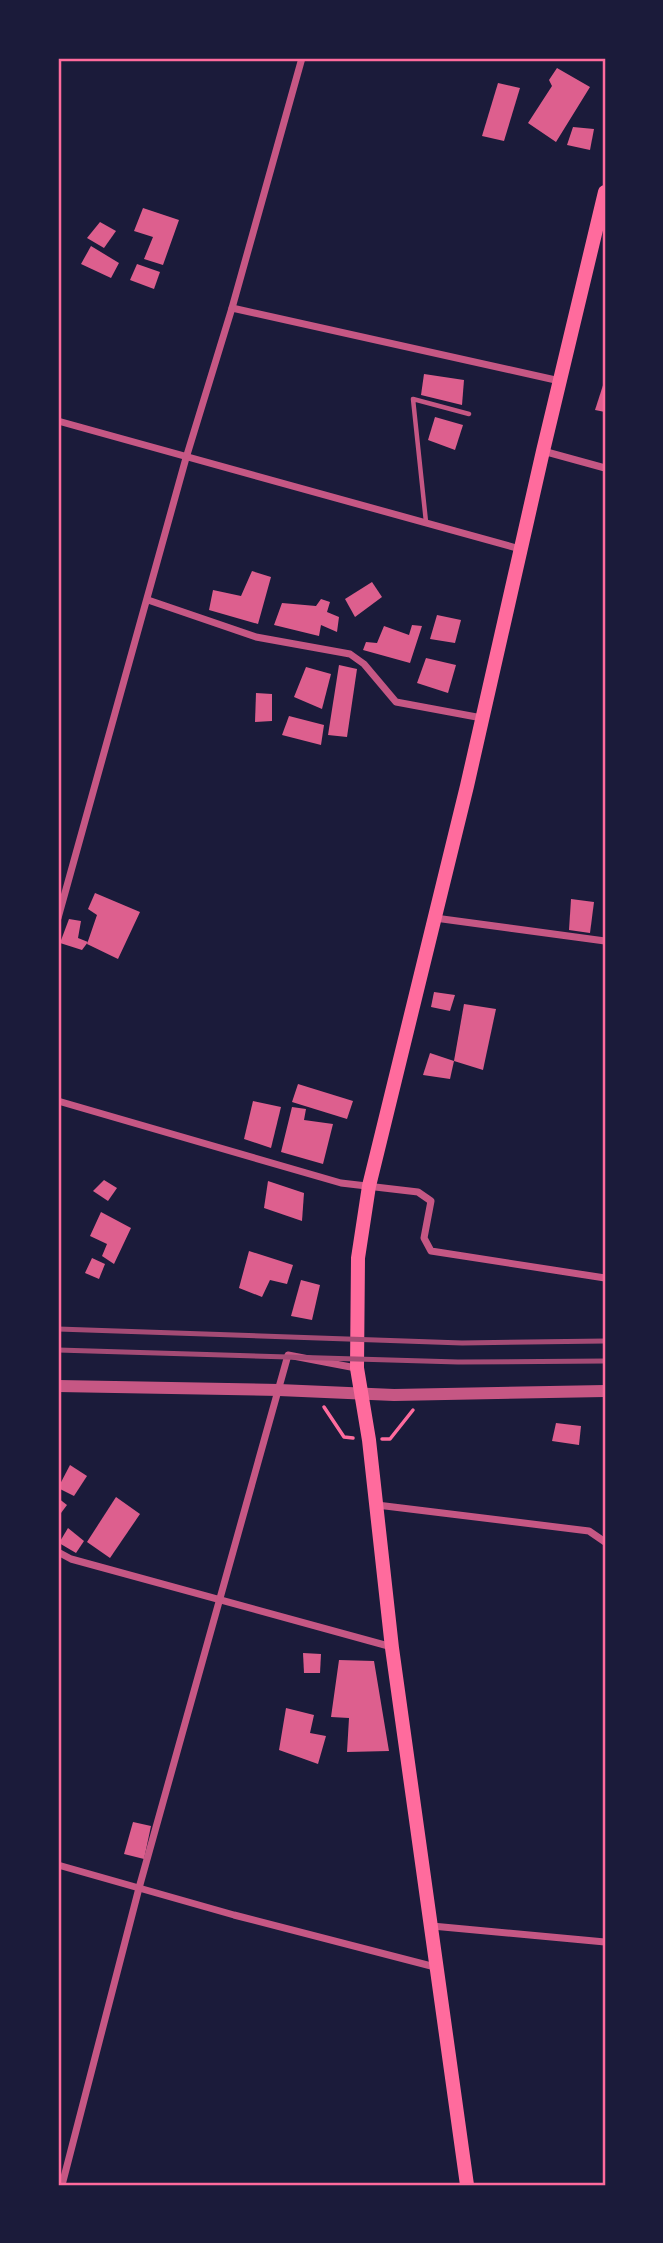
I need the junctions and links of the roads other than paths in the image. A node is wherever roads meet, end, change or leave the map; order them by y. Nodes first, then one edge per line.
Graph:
1 (302, 58) edge
2 (605, 192) edge
3 (232, 308) junction
4 (560, 381) junction
5 (468, 414) dead end
6 (58, 421) edge
7 (543, 451) junction
8 (186, 458) junction
9 (605, 468) edge
10 (426, 523) junction
11 (520, 549) junction
12 (148, 600) junction
13 (482, 718) junction
14 (58, 918) edge
15 (435, 918) junction
16 (605, 942) edge
17 (58, 1101) edge
18 (369, 1186) junction
19 (605, 1278) edge
20 (357, 1368) junction
21 (58, 1386) edge
22 (279, 1390) junction
23 (605, 1391) edge
24 (361, 1395) junction
25 (376, 1505) junction
26 (605, 1542) edge
27 (58, 1552) edge
28 (220, 1598) junction
29 (393, 1647) junction
30 (58, 1865) edge
31 (139, 1888) junction
32 (431, 1926) junction
33 (605, 1942) edge
34 (438, 1967) junction
35 (62, 2185) edge
36 (467, 2185) edge

1 - 3 street
2 - 4 main road
3 - 4 street
3 - 8 street
4 - 7 main road
5 - 10 lane
6 - 8 street
7 - 9 street
7 - 11 main road
8 - 10 street
8 - 12 street
10 - 11 street
11 - 13 main road
12 - 13 street
12 - 14 street
13 - 15 main road
15 - 16 street
15 - 18 main road
17 - 18 street
18 - 19 street
18 - 20 main road
20 - 22 street
20 - 24 main road
21 - 22 street
22 - 24 street
22 - 28 street
23 - 24 street
24 - 25 main road
25 - 26 street
25 - 29 main road
27 - 28 street
28 - 29 street
28 - 31 street
29 - 32 main road
30 - 31 street
31 - 34 street
31 - 35 street
32 - 33 street
32 - 34 main road
34 - 36 main road

